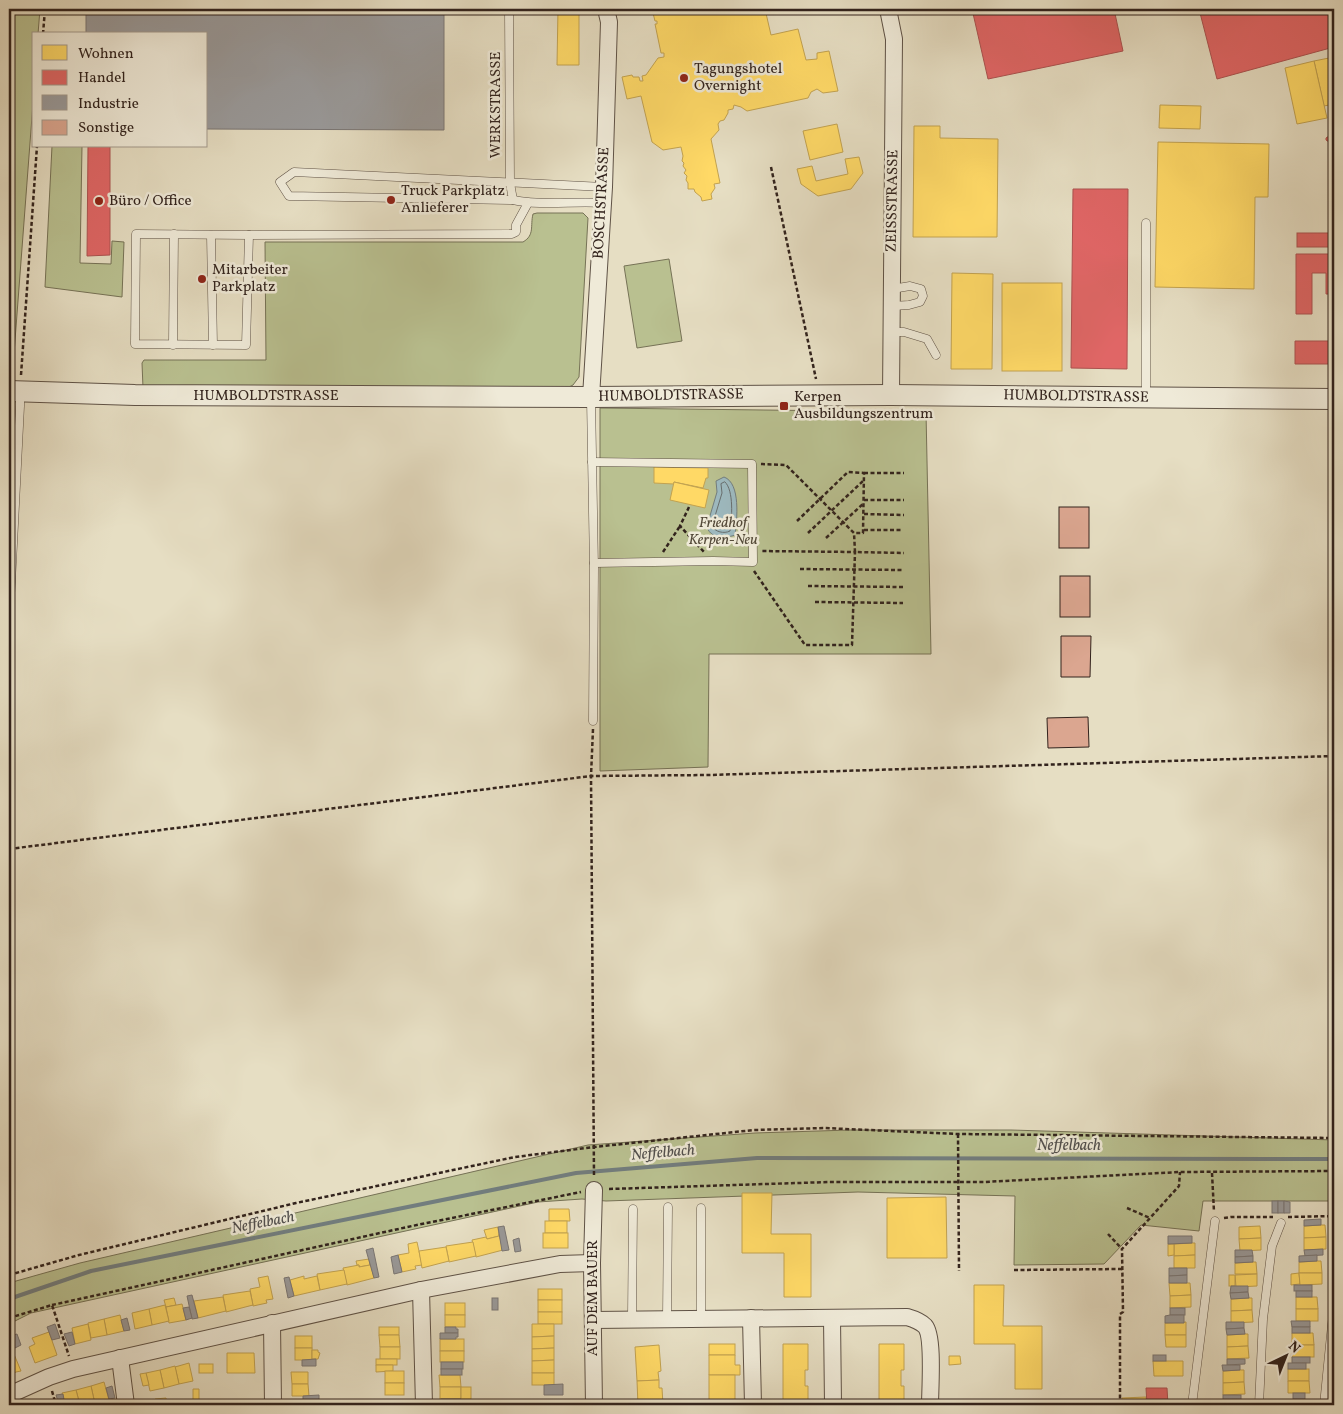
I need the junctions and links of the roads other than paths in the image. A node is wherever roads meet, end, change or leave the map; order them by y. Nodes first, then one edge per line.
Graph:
1 (509, 9) edge
2 (606, 9) edge
3 (888, 9) edge
4 (510, 183) junction
5 (603, 195) junction
6 (513, 200) junction
7 (528, 203) junction
8 (1146, 223) dead end
9 (174, 234) junction
10 (211, 235) junction
11 (249, 235) junction
12 (892, 289) junction
13 (892, 306) junction
14 (891, 332) junction
15 (173, 345) junction
16 (213, 345) junction
17 (936, 355) dead end
18 (14, 392) edge
19 (891, 394) junction
20 (592, 397) junction
21 (1146, 398) junction
22 (1334, 400) edge
23 (592, 462) junction
24 (594, 563) junction
25 (9, 622) edge
26 (593, 721) road end
27 (594, 1190) dead end
28 (668, 1207) dead end
29 (701, 1208) dead end
30 (632, 1209) dead end
31 (1215, 1221) road end
32 (1281, 1223) dead end
33 (592, 1263) junction
34 (421, 1290) junction
35 (1334, 1305) edge
36 (751, 1318) junction
37 (832, 1318) junction
38 (632, 1319) junction
39 (668, 1319) junction
40 (700, 1319) junction
41 (593, 1320) junction
42 (272, 1323) junction
43 (120, 1358) junction
44 (9, 1395) edge
45 (126, 1405) edge
46 (273, 1405) edge
47 (424, 1405) edge
48 (594, 1405) edge
49 (753, 1405) edge
50 (833, 1405) edge
51 (930, 1405) edge
52 (1192, 1405) edge
53 (1259, 1405) edge
54 (1324, 1405) edge

1 - 4 lane, WERKSTRASSE
2 - 5 street, BOSCHSTRASSE
3 - 12 street, ZEISSSTRASSE
4 - 5 lane
4 - 6 lane, WERKSTRASSE
4 - 6 lane
5 - 7 lane
5 - 20 street, BOSCHSTRASSE
6 - 7 lane
7 - 11 lane
8 - 21 lane
9 - 10 lane
9 - 15 lane
9 - 15 lane
10 - 11 lane
10 - 16 lane
11 - 16 lane
12 - 13 street, ZEISSSTRASSE
12 - 13 lane
13 - 14 street, ZEISSSTRASSE
14 - 17 lane
14 - 19 street, ZEISSSTRASSE
15 - 16 lane
18 - 20 street, HUMBOLDTSTRASSE
18 - 25 lane
19 - 20 street, HUMBOLDTSTRASSE
19 - 21 street, HUMBOLDTSTRASSE
20 - 23 lane
21 - 22 street, HUMBOLDTSTRASSE
23 - 24 lane
23 - 24 lane
24 - 26 lane
27 - 33 street, AUF DEM BAUER
28 - 39 lane
29 - 40 lane
30 - 38 lane
31 - 52 lane
32 - 53 lane
33 - 34 street
33 - 41 street, AUF DEM BAUER
34 - 42 street
34 - 47 street
35 - 54 lane
36 - 37 street
36 - 40 street
36 - 49 street
37 - 50 street
37 - 51 street
38 - 39 street
38 - 41 street
39 - 40 street
41 - 48 street, AUF DEM BAUER
42 - 43 street
42 - 46 street
43 - 44 street
43 - 45 street

